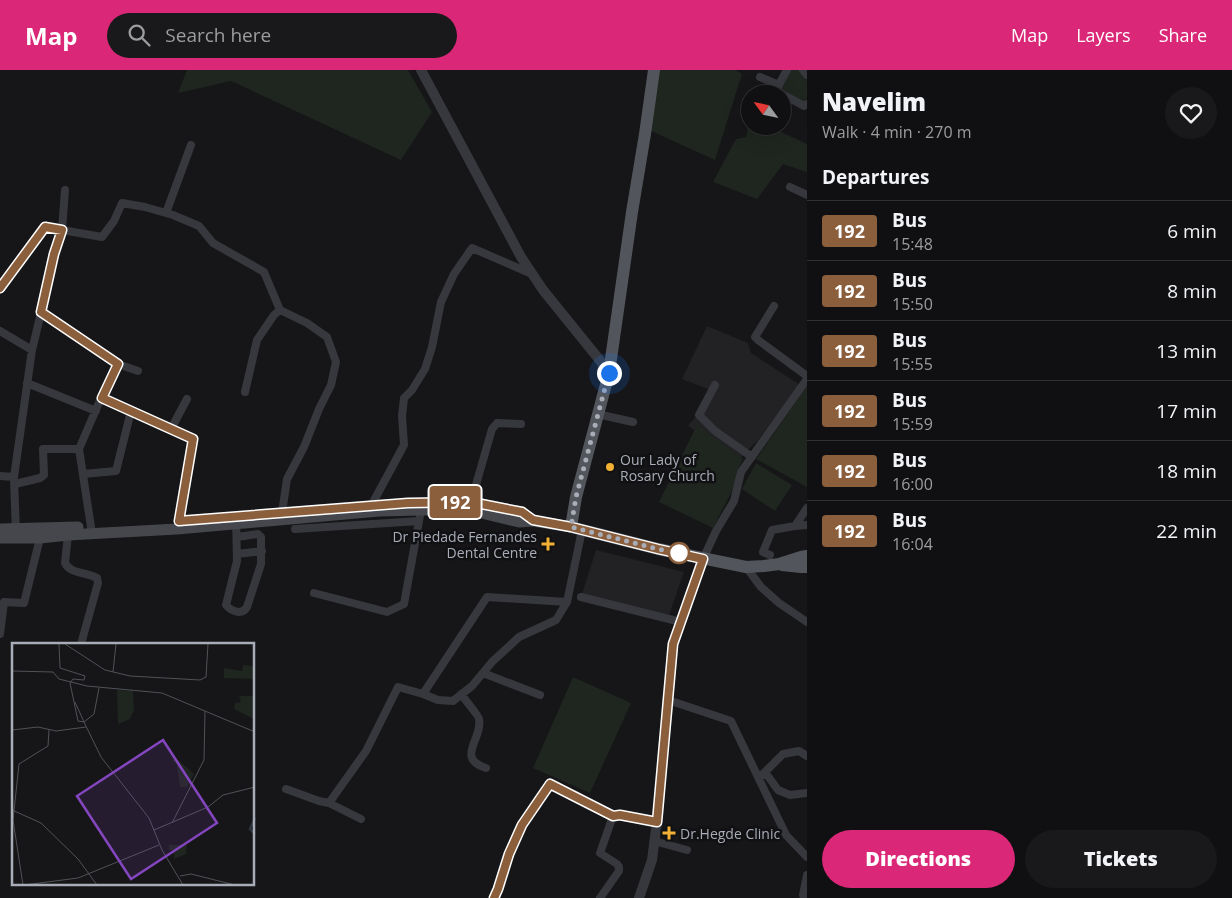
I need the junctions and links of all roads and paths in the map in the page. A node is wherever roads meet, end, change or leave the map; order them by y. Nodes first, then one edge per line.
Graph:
1 (421, 70) edge
2 (654, 70) edge
3 (786, 70) edge
4 (803, 70) edge
5 (807, 75) edge
6 (760, 77) dead end
7 (778, 85) joint
8 (791, 99) edge
9 (807, 104) edge
10 (191, 145) dead end
11 (790, 187) dead end
12 (65, 190) dead end
13 (807, 195) edge
14 (166, 213) junction
15 (62, 230) junction
16 (532, 274) junction
17 (0, 288) edge
18 (774, 306) dead end
19 (280, 310) junction
20 (41, 312) junction
21 (0, 331) edge
22 (32, 350) junction
23 (118, 364) junction
24 (138, 372) dead end
25 (609, 373) junction
26 (807, 377) edge
27 (27, 383) junction
28 (714, 385) dead end
29 (245, 392) dead end
30 (102, 398) junction
31 (187, 399) dead end
32 (96, 411) junction
33 (131, 411) junction
34 (598, 414) junction
35 (633, 422) dead end
36 (521, 424) dead end
37 (171, 429) junction
38 (79, 449) junction
39 (752, 457) junction
40 (83, 474) junction
41 (0, 476) edge
42 (14, 480) junction
43 (471, 502) junction
44 (807, 508) edge
45 (371, 509) junction
46 (282, 513) junction
47 (420, 516) junction
48 (533, 520) junction
49 (179, 521) junction
50 (236, 521) junction
51 (260, 522) junction
52 (807, 525) edge
53 (795, 526) junction
54 (91, 527) junction
55 (577, 528) junction
56 (295, 529) dead end
57 (0, 530) edge
58 (16, 533) junction
59 (68, 535) junction
60 (261, 536) junction
61 (236, 537) junction
62 (0, 538) edge
63 (40, 538) junction
64 (262, 551) junction
65 (237, 554) junction
66 (807, 556) edge
67 (703, 559) junction
68 (775, 560) junction
69 (746, 567) junction
70 (807, 567) edge
71 (314, 593) dead end
72 (581, 596) dead end
73 (567, 602) junction
74 (681, 622) junction
75 (807, 622) edge
76 (0, 634) edge
77 (81, 643) edge
78 (483, 674) junction
79 (423, 694) junction
80 (461, 694) junction
81 (540, 695) dead end
82 (668, 700) junction
83 (807, 756) edge
84 (486, 768) dead end
85 (765, 772) junction
86 (759, 778) junction
87 (286, 789) dead end
88 (807, 792) edge
89 (329, 803) junction
90 (613, 816) junction
91 (361, 819) dead end
92 (657, 822) junction
93 (654, 841) junction
94 (687, 850) dead end
95 (807, 857) edge
96 (807, 875) edge
97 (494, 898) edge
98 (600, 898) edge
99 (639, 898) edge
100 (804, 898) edge

1 - 16 street
2 - 25 main road
3 - 7 street
4 - 5 street
6 - 7 street
8 - 9 street
10 - 14 street
11 - 13 street
12 - 15 street
14 - 15 street
14 - 19 street
15 - 17 street
15 - 20 street
16 - 25 street
16 - 45 street
18 - 26 street
19 - 29 street
19 - 46 street
20 - 22 street
20 - 23 street
21 - 22 street
22 - 27 street
23 - 24 street
23 - 30 street
25 - 34 main road
26 - 39 street
27 - 32 street
27 - 42 street
28 - 39 street
30 - 32 street
30 - 33 street
31 - 37 street
32 - 38 street
33 - 37 street
33 - 40 street
34 - 35 street
34 - 55 main road
36 - 43 street
37 - 49 street
38 - 40 street
38 - 42 street
39 - 67 street
40 - 54 street
41 - 42 street
42 - 58 street
43 - 45 main road
43 - 48 main road
44 - 53 street
45 - 46 main road
45 - 47 main road
45 - 51 main road
46 - 50 main road
47 - 48 main road
47 - 56 street
47 - 71 street
48 - 55 main road
49 - 50 main road
49 - 54 main road
50 - 51 main road
50 - 59 main road
50 - 61 street
51 - 60 street
52 - 53 street
53 - 68 street
54 - 58 main road
55 - 67 main road
55 - 73 street
57 - 58 main road
58 - 62 main road
58 - 63 main road
59 - 63 main road
59 - 77 street
60 - 61 street
60 - 64 street
61 - 65 street
63 - 76 street
64 - 65 street
64 - 65 street
66 - 68 main road
67 - 69 main road
67 - 74 street
68 - 69 main road
68 - 70 main road
69 - 75 street
72 - 74 street
73 - 78 street
73 - 79 street
74 - 82 street
78 - 80 street
78 - 81 street
79 - 80 street
79 - 89 street
80 - 84 street
82 - 86 street
82 - 92 street
83 - 85 street
85 - 86 street
85 - 88 street
86 - 95 street
87 - 89 street
89 - 91 street
90 - 92 street
90 - 97 street
90 - 98 street
92 - 93 street
93 - 94 street
93 - 99 street
96 - 100 street

